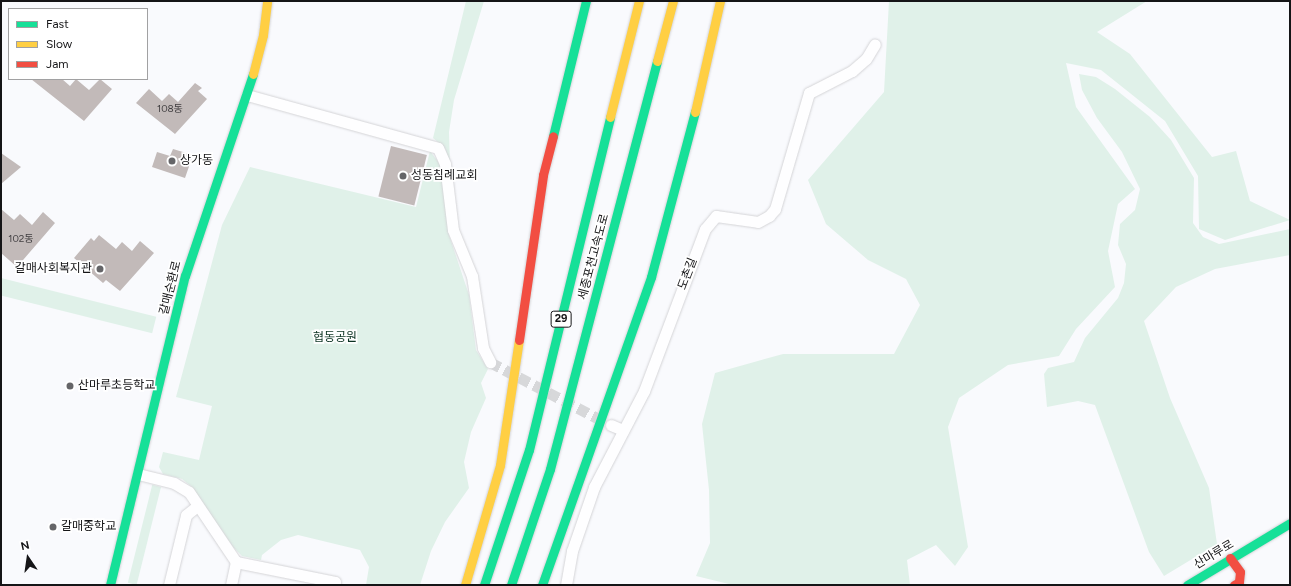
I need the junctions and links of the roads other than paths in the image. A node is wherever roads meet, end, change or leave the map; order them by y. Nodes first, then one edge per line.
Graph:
1 (266, 1) edge
2 (586, 1) edge
3 (639, 1) edge
4 (673, 1) edge
5 (720, 1) edge
6 (875, 44) dead end
7 (247, 95) junction
8 (490, 362) tunnel mouth
9 (611, 425) tunnel mouth
10 (623, 430) junction
11 (138, 474) junction
12 (198, 506) junction
13 (1290, 523) edge
14 (1232, 561) junction
15 (236, 562) junction
16 (110, 585) edge
17 (169, 585) edge
18 (231, 585) edge
19 (334, 585) edge
20 (465, 585) edge
21 (484, 585) edge
22 (511, 585) edge
23 (542, 585) edge
24 (566, 585) edge
25 (1187, 585) edge
26 (1204, 585) edge
27 (1234, 585) edge

1 - 7 main road, 갈매순환로
2 - 20 main road
3 - 21 main road, 세종포천고속도로 / 29
4 - 22 main road, 세종포천고속도로 / 29
5 - 23 main road
6 - 10 street, 도촌길
7 - 8 street
7 - 11 main road, 갈매순환로
9 - 10 street
10 - 24 street, 도촌길
11 - 12 street
11 - 16 main road, 갈매순환로
12 - 15 street
12 - 17 street
13 - 14 main road, 산마루로
14 - 25 main road, 산마루로
14 - 26 main road, 산마루로
14 - 27 main road
15 - 18 street
15 - 19 street

